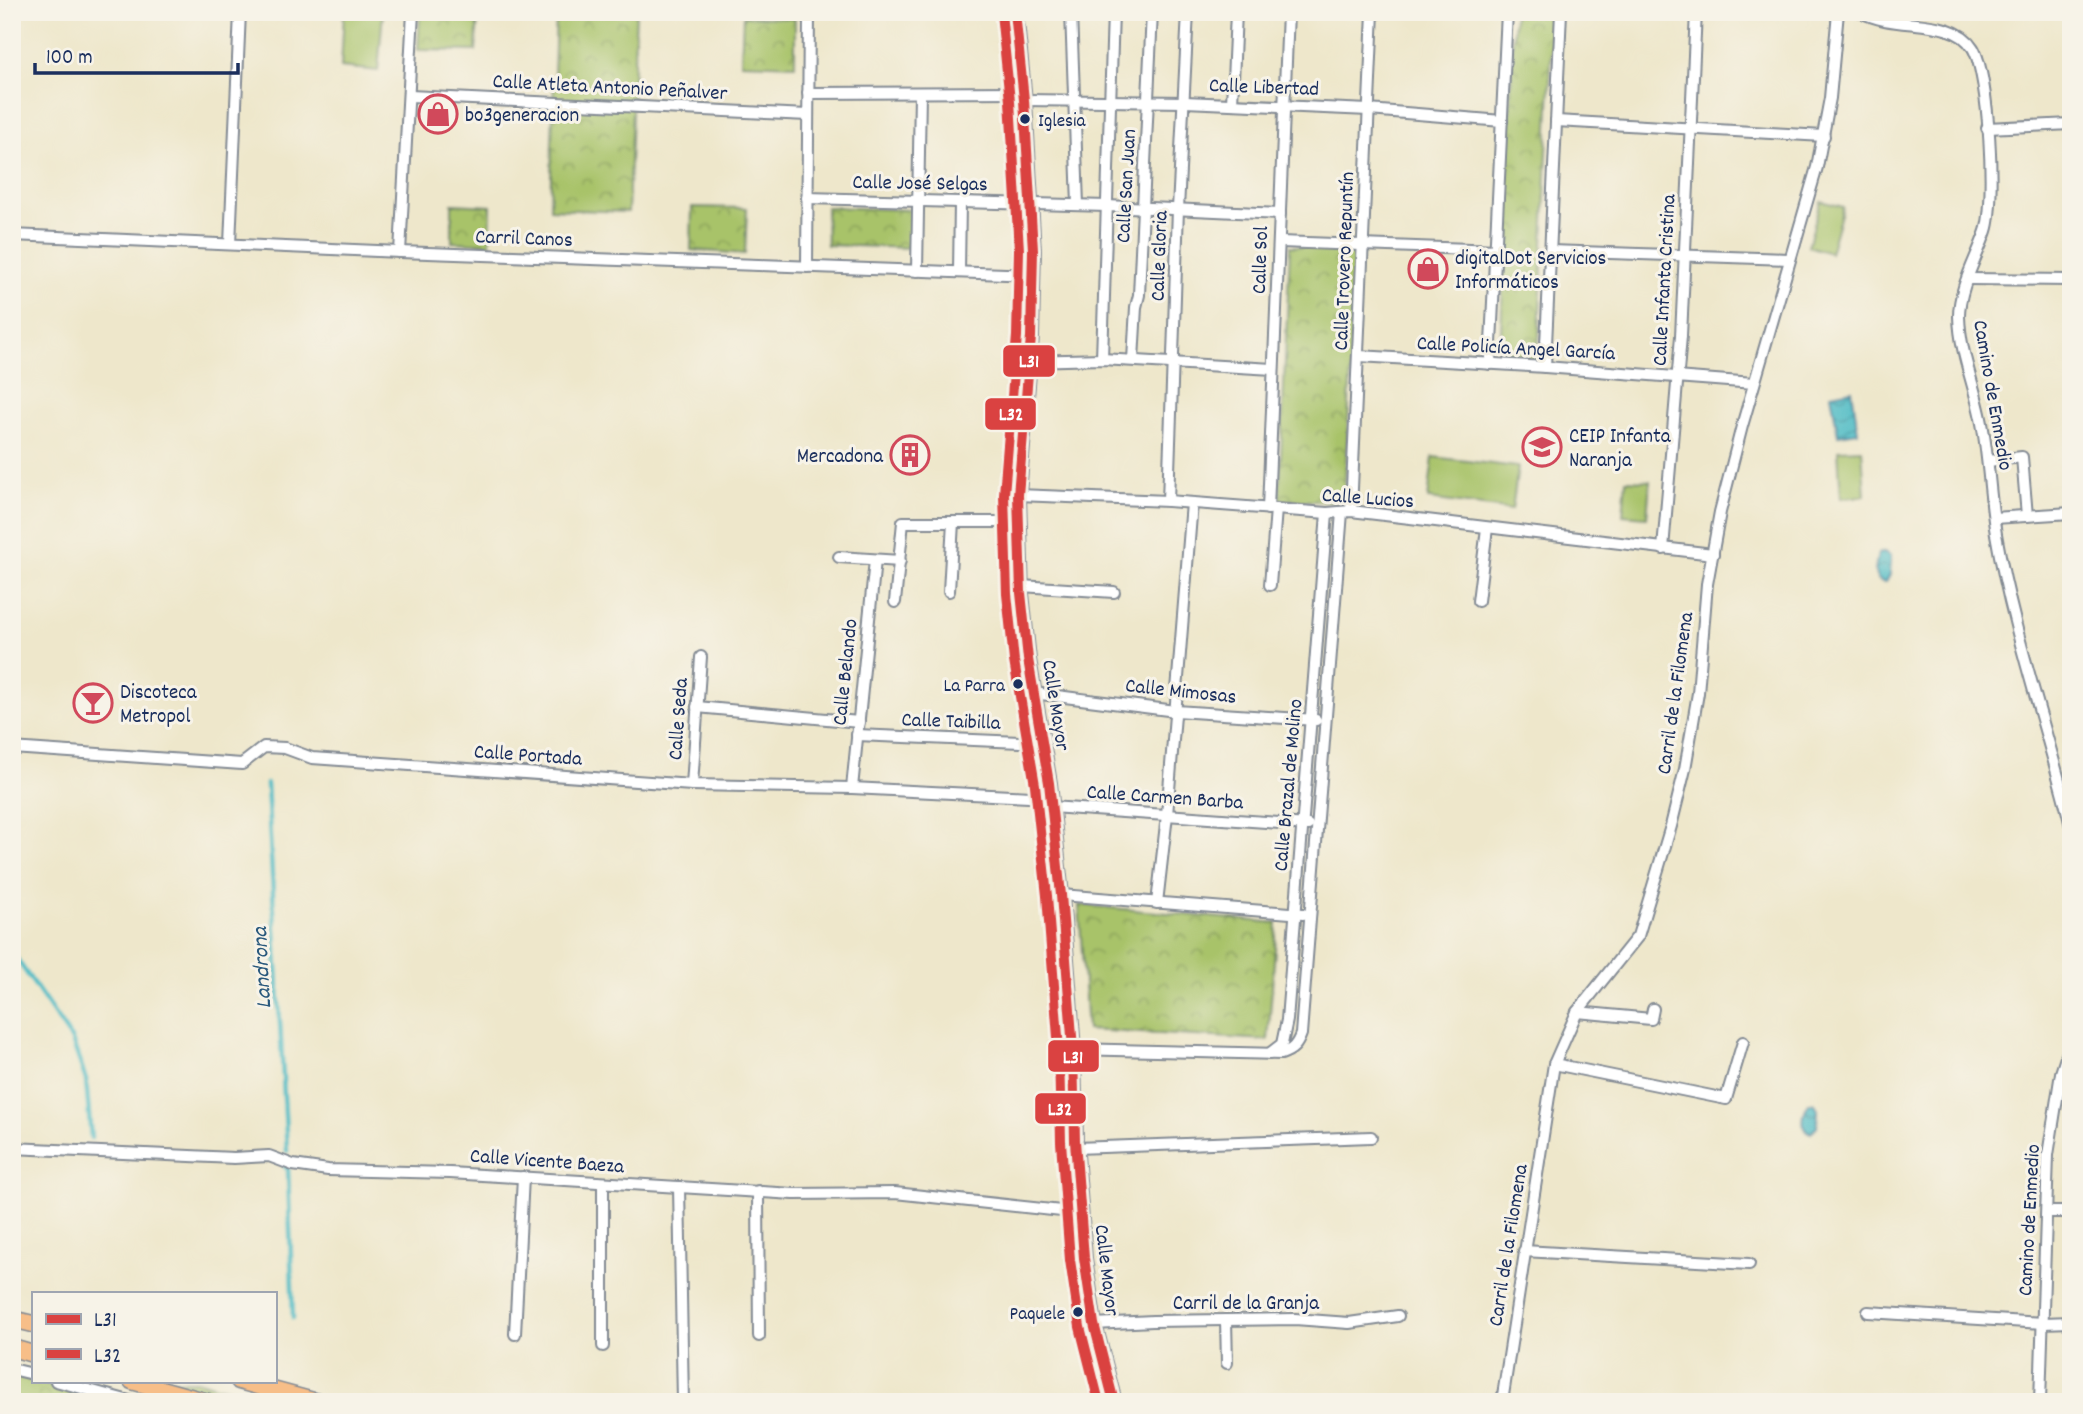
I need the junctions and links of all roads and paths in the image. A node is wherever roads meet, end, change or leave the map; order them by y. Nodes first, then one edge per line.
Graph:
1 (240, 12) edge
2 (414, 12) edge
3 (809, 12) edge
4 (1015, 12) edge
5 (1071, 12) edge
6 (1113, 12) edge
7 (1152, 12) edge
8 (1188, 12) edge
9 (1236, 12) edge
10 (1288, 12) edge
11 (1373, 12) edge
12 (1507, 12) edge
13 (1561, 12) edge
14 (1696, 12) edge
15 (1838, 12) edge
16 (1861, 12) edge
17 (808, 93) junction
18 (919, 93) junction
19 (410, 96) junction
20 (1024, 96) junction
21 (1075, 101) junction
22 (1110, 101) junction
23 (1148, 102) junction
24 (1185, 102) junction
25 (1232, 104) junction
26 (1285, 107) junction
27 (1369, 110) junction
28 (808, 115) junction
29 (1502, 121) junction
30 (1556, 121) junction
31 (2071, 124) edge
32 (1987, 128) junction
33 (1690, 129) junction
34 (1824, 136) junction
35 (807, 198) junction
36 (917, 201) junction
37 (960, 202) junction
38 (1032, 204) junction
39 (1078, 205) junction
40 (1107, 206) junction
41 (1143, 207) junction
42 (1178, 209) junction
43 (1280, 214) junction
44 (12, 235) edge
45 (1280, 242) junction
46 (230, 244) junction
47 (1363, 245) junction
48 (1497, 250) junction
49 (1550, 251) junction
50 (400, 252) junction
51 (1685, 255) junction
52 (1789, 259) junction
53 (807, 267) junction
54 (917, 271) junction
55 (959, 272) junction
56 (1034, 275) junction
57 (1968, 279) junction
58 (2071, 280) edge
59 (1359, 356) junction
60 (1102, 359) junction
61 (1133, 360) junction
62 (1029, 361) junction
63 (1173, 362) junction
64 (1490, 364) junction
65 (1545, 367) junction
66 (1273, 369) junction
67 (1677, 376) junction
68 (1754, 383) junction
69 (1988, 461) junction
70 (1018, 495) junction
71 (1168, 501) junction
72 (1192, 503) junction
73 (1272, 509) junction
74 (1347, 512) junction
75 (1327, 513) junction
76 (2071, 513) edge
77 (2027, 516) junction
78 (1994, 518) junction
79 (953, 522) junction
80 (1018, 522) junction
81 (1487, 528) junction
82 (1663, 549) junction
83 (1713, 554) junction
84 (839, 557) dead end
85 (875, 559) junction
86 (900, 561) junction
87 (1021, 586) junction
88 (1270, 586) dead end
89 (949, 591) dead end
90 (1114, 592) dead end
91 (1478, 601) dead end
92 (895, 602) dead end
93 (701, 657) dead end
94 (1033, 693) junction
95 (697, 707) junction
96 (1176, 710) junction
97 (1311, 720) junction
98 (1325, 721) junction
99 (859, 722) junction
100 (857, 735) junction
101 (1043, 743) junction
102 (12, 748) edge
103 (692, 785) junction
104 (852, 788) junction
105 (1051, 802) junction
106 (1167, 815) junction
107 (1303, 825) junction
108 (2071, 825) edge
109 (1317, 826) junction
110 (1061, 895) junction
111 (1157, 903) junction
112 (1296, 913) junction
113 (1311, 914) junction
114 (1653, 1009) dead end
115 (1577, 1012) junction
116 (1743, 1042) dead end
117 (2071, 1042) edge
118 (1073, 1049) junction
119 (1269, 1054) junction
120 (1554, 1064) junction
121 (1371, 1137) dead end
122 (12, 1148) edge
123 (1076, 1148) junction
124 (523, 1177) junction
125 (603, 1183) junction
126 (679, 1186) junction
127 (758, 1191) junction
128 (2047, 1212) junction
129 (2071, 1212) edge
130 (1080, 1213) junction
131 (1524, 1251) junction
132 (1749, 1264) dead end
133 (1868, 1312) dead end
134 (1398, 1316) dead end
135 (12, 1319) edge
136 (1226, 1320) junction
137 (2071, 1322) edge
138 (32, 1324) edge
139 (1094, 1324) junction
140 (2043, 1324) junction
141 (515, 1334) dead end
142 (759, 1336) dead end
143 (603, 1346) dead end
144 (12, 1348) edge
145 (32, 1354) edge
146 (1227, 1363) dead end
147 (12, 1369) edge
148 (32, 1374) edge
149 (60, 1382) edge
150 (136, 1382) edge
151 (243, 1382) edge
152 (133, 1402) edge
153 (208, 1402) edge
154 (317, 1402) edge
155 (683, 1402) edge
156 (1114, 1402) edge
157 (1502, 1402) edge
158 (2040, 1402) edge

1 - 46 street
2 - 19 street
3 - 17 street
4 - 20 main road, Calle Mayor
5 - 21 street
6 - 22 street
7 - 23 street, Calle San Juan
8 - 24 street, Calle Gloria
9 - 25 street
10 - 26 street, Calle Sol
11 - 27 street, Calle Trovero Repuntín
12 - 29 street
13 - 30 street
14 - 33 street, Calle Infanta Cristina
15 - 34 street, Carril de la Filomena
16 - 32 street, Camino de Enmedio
17 - 18 street, Calle Libertad
17 - 28 street
18 - 20 street, Calle Libertad
18 - 36 street
19 - 28 street, Calle Atleta Antonio Peñalver
19 - 50 street
20 - 21 street, Calle Libertad
20 - 38 main road, Calle Mayor
21 - 22 street, Calle Libertad
21 - 39 street
22 - 23 street, Calle Libertad
22 - 40 street
23 - 24 street, Calle Libertad
23 - 41 street, Calle San Juan
24 - 25 street, Calle Libertad
24 - 42 street, Calle Gloria
25 - 26 street, Calle Libertad
26 - 27 street, Calle Libertad
26 - 43 street, Calle Sol
27 - 29 street, Calle Libertad
27 - 47 street, Calle Trovero Repuntín
28 - 35 street
29 - 48 street
30 - 33 street
30 - 49 street
31 - 32 street
32 - 57 street, Camino de Enmedio
33 - 34 street
33 - 51 street, Calle Infanta Cristina
34 - 52 street, Carril de la Filomena
35 - 36 street, Calle José Selgas
35 - 53 street
36 - 37 street, Calle José Selgas
36 - 54 street
37 - 38 street, Calle José Selgas
37 - 55 street
38 - 39 street, Calle José Selgas
38 - 56 main road, Calle Mayor
39 - 40 street, Calle José Selgas
40 - 41 street, Calle José Selgas
40 - 60 street
41 - 42 street, Calle José Selgas
41 - 61 street, Calle San Juan
42 - 43 street, Calle José Selgas
42 - 63 street, Calle Gloria
43 - 45 street, Calle Sol
44 - 46 street, Carril Canos
45 - 47 street
45 - 66 street, Calle Sol
46 - 50 street, Carril Canos
47 - 48 street
47 - 59 street, Calle Trovero Repuntín
48 - 64 street
49 - 51 street
49 - 65 street
50 - 53 street, Carril Canos
51 - 52 street
51 - 67 street, Calle Infanta Cristina
52 - 68 street, Carril de la Filomena
53 - 54 street, Carril Canos
54 - 55 street, Carril Canos
55 - 56 street, Carril Canos
56 - 62 main road, Calle Mayor
57 - 58 street
57 - 69 street, Camino de Enmedio
59 - 64 street, Calle Policía Angel García
59 - 74 street, Calle Trovero Repuntín
60 - 61 street
60 - 62 street
61 - 63 street
62 - 70 main road, Calle Mayor
63 - 66 street
63 - 71 street, Calle Gloria
64 - 65 street, Calle Policía Angel García
65 - 67 street, Calle Policía Angel García
66 - 73 street, Calle Sol
67 - 68 street, Calle Policía Angel García
67 - 82 street, Calle Infanta Cristina
68 - 83 street, Carril de la Filomena
69 - 77 street
69 - 78 street, Camino de Enmedio
70 - 71 street, Calle Lucios
70 - 80 main road, Calle Mayor
71 - 72 street, Calle Lucios
72 - 73 street, Calle Lucios
72 - 96 street
73 - 75 street, Calle Lucios
73 - 88 street, Calle Sol
74 - 75 street, Calle Lucios
74 - 81 street, Calle Lucios
74 - 98 street, Calle Trovero Repuntín
75 - 97 street, Calle Brazal de Molino
76 - 77 street
77 - 78 street
78 - 108 street, Camino de Enmedio
79 - 80 street
79 - 86 street
79 - 89 street
80 - 87 main road, Calle Mayor
81 - 82 street, Calle Lucios
81 - 91 street
82 - 83 street, Calle Lucios
83 - 115 street, Carril de la Filomena
84 - 85 street
85 - 86 street
85 - 99 street, Calle Belando
86 - 92 street
87 - 90 street
87 - 94 main road, Calle Mayor
93 - 95 street, Calle Seda
94 - 96 street, Calle Mimosas
94 - 101 main road, Calle Mayor
95 - 99 street
95 - 103 street, Calle Seda
96 - 97 street, Calle Mimosas
96 - 106 street
97 - 98 street, Calle Mimosas
97 - 107 street, Calle Brazal de Molino
98 - 109 street, Calle Trovero Repuntín
99 - 100 street, Calle Belando
100 - 101 street, Calle Taibilla
100 - 104 street, Calle Belando
101 - 105 main road, Calle Mayor
102 - 103 street, Calle Portada
103 - 104 street, Calle Portada
104 - 105 street, Calle Portada
105 - 106 street, Calle Carmen Barba
105 - 110 main road, Calle Mayor
106 - 107 street, Calle Carmen Barba
106 - 111 street
107 - 109 street, Calle Carmen Barba
107 - 112 street, Calle Brazal de Molino
109 - 113 street, Calle Trovero Repuntín
110 - 111 street
110 - 118 main road, Calle Mayor
111 - 112 street
112 - 113 street
112 - 119 street, Calle Brazal de Molino
113 - 119 street, Calle Trovero Repuntín
114 - 115 street
115 - 120 street, Carril de la Filomena
116 - 120 street
117 - 128 street, Camino de Enmedio
118 - 119 street
118 - 123 main road, Calle Mayor
120 - 131 street, Carril de la Filomena
121 - 123 street
122 - 124 street, Calle Vicente Baeza
123 - 130 main road, Calle Mayor
124 - 125 street, Calle Vicente Baeza
124 - 141 street
125 - 126 street, Calle Vicente Baeza
125 - 143 street
126 - 127 street, Calle Vicente Baeza
126 - 155 street
127 - 130 street, Calle Vicente Baeza
127 - 142 street
128 - 129 street
128 - 140 street, Camino de Enmedio
130 - 139 main road, Calle Mayor
131 - 132 street
131 - 157 street, Carril de la Filomena
133 - 140 street
134 - 136 street, Carril de la Granja
135 - 138 main road
136 - 139 street, Carril de la Granja
136 - 146 street
137 - 140 street
139 - 156 main road, Calle Mayor
140 - 158 street, Camino de Enmedio
144 - 145 main road
147 - 148 street
149 - 152 street
150 - 153 main road
151 - 154 main road

